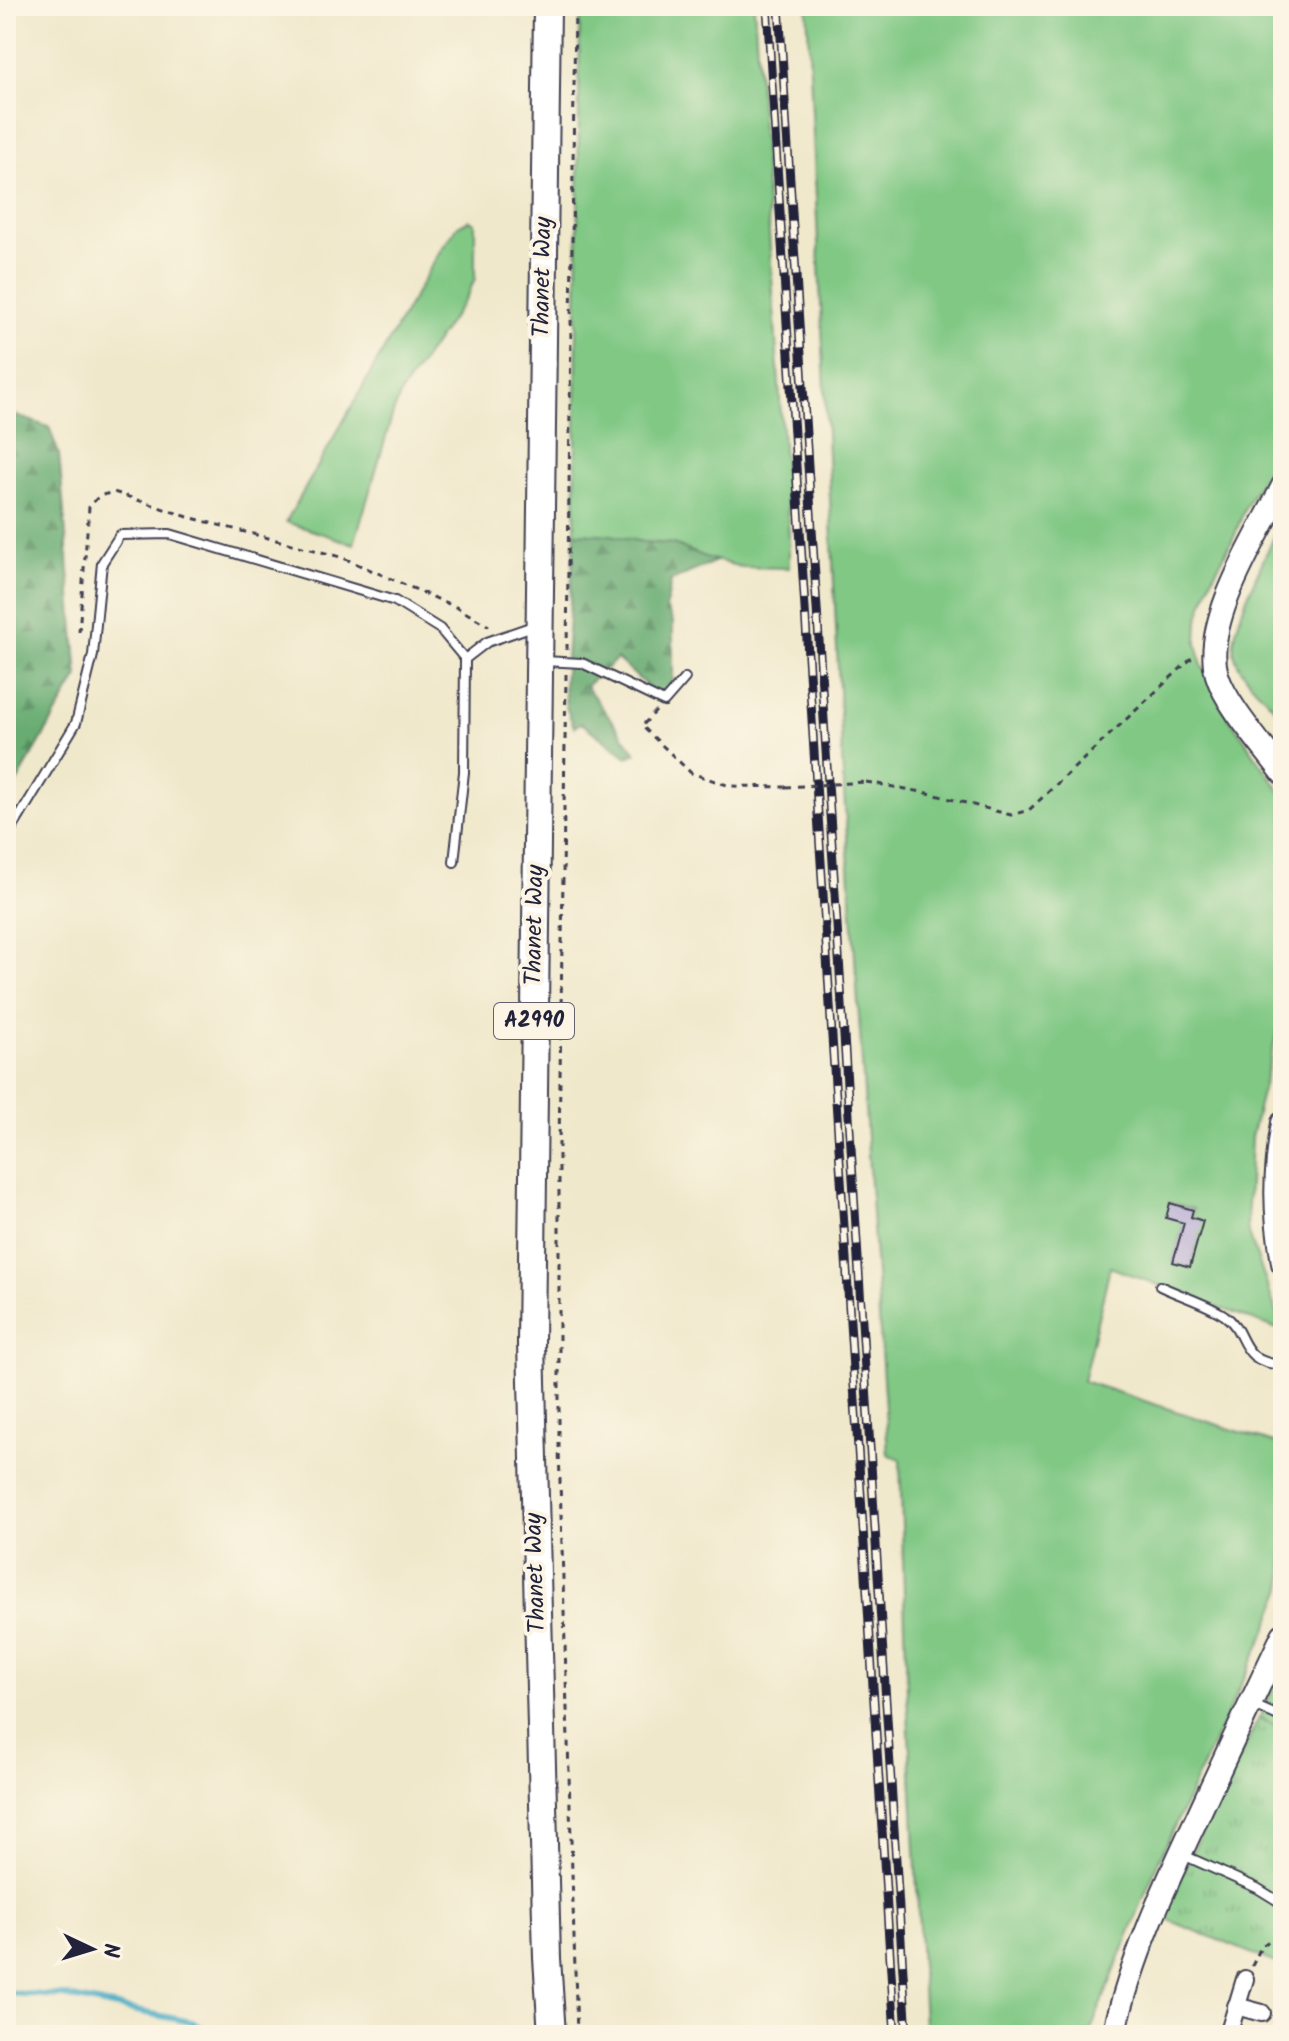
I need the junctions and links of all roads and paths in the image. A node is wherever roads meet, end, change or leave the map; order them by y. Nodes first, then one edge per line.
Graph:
1 (547, 6) edge
2 (575, 6) edge
3 (1283, 486) edge
4 (538, 624) junction
5 (1214, 641) junction
6 (465, 659) junction
7 (537, 660) junction
8 (567, 662) junction
9 (685, 678) dead end
10 (664, 702) junction
11 (1283, 773) edge
12 (6, 839) edge
13 (454, 862) dead end
14 (1283, 1123) edge
15 (1283, 1263) edge
16 (1160, 1286) dead end
17 (1283, 1365) edge
18 (1283, 1635) edge
19 (1250, 1703) junction
20 (1283, 1718) edge
21 (1180, 1854) junction
22 (1283, 1904) edge
23 (1283, 1930) edge
24 (1245, 1979) joint
25 (1236, 2006) junction
26 (1262, 2013) dead end
27 (552, 2035) edge
28 (577, 2035) edge
29 (1114, 2035) edge
30 (1228, 2035) edge

1 - 4 main road, Thanet Way / A2990
2 - 8 path
3 - 5 main road
4 - 6 lane
4 - 7 main road, Thanet Way / A2990
5 - 10 path, bridge
5 - 11 main road
6 - 12 lane
6 - 13 lane
7 - 8 lane
7 - 27 main road, Thanet Way / A2990
8 - 10 lane
8 - 28 path
9 - 10 lane
14 - 15 main road
16 - 17 lane
18 - 19 main road
19 - 20 lane
19 - 21 main road
21 - 22 lane
21 - 29 main road
23 - 24 path
24 - 25 street
25 - 26 street
25 - 30 street

